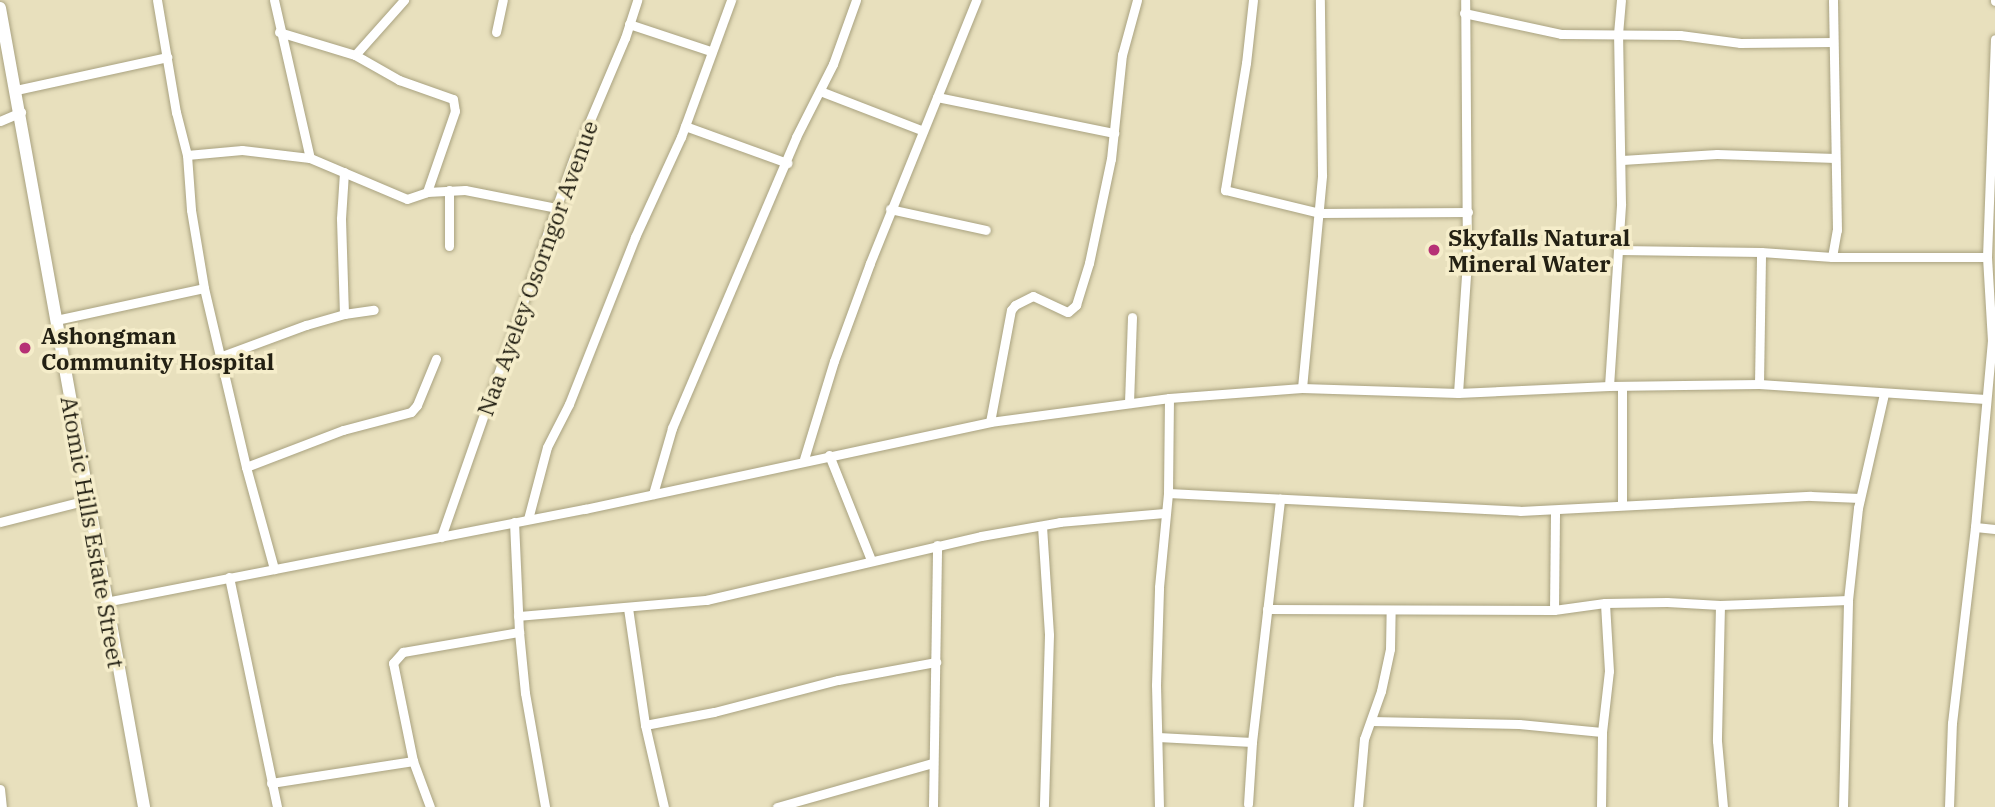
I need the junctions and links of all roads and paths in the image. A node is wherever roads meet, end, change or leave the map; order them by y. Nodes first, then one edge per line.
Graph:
1 (158, 0) edge
2 (274, 0) edge
3 (404, 0) edge
4 (503, 0) edge
5 (636, 0) edge
6 (731, 0) edge
7 (856, 0) edge
8 (976, 0) edge
9 (1137, 0) edge
10 (1253, 0) edge
11 (1320, 0) edge
12 (1465, 0) edge
13 (1621, 0) edge
14 (1833, 0) edge
15 (0, 8) edge
16 (1465, 13) junction
17 (629, 24) junction
18 (279, 32) junction
19 (496, 32) dead end
20 (1618, 34) junction
21 (1995, 39) edge
22 (1833, 41) junction
23 (710, 51) junction
24 (355, 55) junction
25 (167, 57) junction
26 (16, 90) junction
27 (820, 91) junction
28 (937, 97) junction
29 (21, 112) junction
30 (0, 121) edge
31 (685, 125) junction
32 (921, 130) junction
33 (1114, 133) junction
34 (187, 155) junction
35 (310, 158) junction
36 (1835, 158) junction
37 (1622, 160) junction
38 (787, 163) junction
39 (344, 172) junction
40 (1992, 183) edge
41 (449, 190) junction
42 (427, 192) junction
43 (557, 208) junction
44 (890, 209) junction
45 (1468, 212) junction
46 (1320, 213) junction
47 (986, 230) dead end
48 (449, 246) dead end
49 (1619, 250) junction
50 (1761, 252) junction
51 (1832, 257) junction
52 (1987, 257) junction
53 (204, 288) junction
54 (374, 310) dead end
55 (344, 314) junction
56 (1132, 317) dead end
57 (56, 320) junction
58 (222, 356) junction
59 (436, 359) dead end
60 (1759, 384) junction
61 (1609, 386) junction
62 (1622, 386) junction
63 (1302, 388) junction
64 (1458, 393) junction
65 (1884, 394) junction
66 (1168, 398) junction
67 (1986, 399) junction
68 (1129, 403) junction
69 (990, 422) junction
70 (829, 455) junction
71 (804, 459) junction
72 (246, 467) junction
73 (653, 494) junction
74 (1168, 494) junction
75 (1860, 498) junction
76 (1280, 499) junction
77 (87, 500) junction
78 (1622, 506) junction
79 (1555, 510) junction
80 (1166, 513) junction
81 (528, 519) junction
82 (0, 522) edge
83 (514, 522) junction
84 (1042, 526) junction
85 (1975, 527) junction
86 (1995, 529) edge
87 (441, 537) junction
88 (937, 545) junction
89 (871, 560) junction
90 (274, 569) junction
91 (229, 577) junction
92 (1848, 600) junction
93 (105, 601) junction
94 (1605, 603) junction
95 (1720, 605) junction
96 (628, 608) junction
97 (1267, 609) junction
98 (1391, 610) junction
99 (1554, 610) junction
100 (518, 616) junction
101 (519, 632) junction
102 (936, 662) junction
103 (1371, 721) junction
104 (645, 725) junction
105 (1602, 732) junction
106 (1158, 737) junction
107 (1252, 742) junction
108 (413, 761) junction
109 (933, 763) junction
110 (271, 783) junction
111 (0, 789) edge
112 (1248, 804) dead end
113 (2, 807) edge
114 (144, 807) edge
115 (277, 807) edge
116 (430, 807) edge
117 (545, 807) edge
118 (664, 807) edge
119 (777, 807) edge
120 (933, 807) edge
121 (1044, 807) edge
122 (1159, 807) edge
123 (1358, 807) edge
124 (1601, 807) edge
125 (1723, 807) edge
126 (1843, 807) edge
127 (1949, 807) edge

1 - 25 street
2 - 18 street
3 - 24 street
4 - 19 street
5 - 17 street, Naa Ayeley Osorngor Avenue
6 - 23 street
7 - 27 street
8 - 28 street
9 - 33 street
10 - 46 street
11 - 46 street
12 - 16 street
13 - 20 street
14 - 22 street
15 - 26 street, Atomic Hills Estate Street
16 - 20 street
16 - 45 street
17 - 23 street
17 - 43 street, Naa Ayeley Osorngor Avenue
18 - 24 street
18 - 35 street
20 - 22 street
20 - 37 street
21 - 40 street
22 - 36 street
23 - 31 street
24 - 42 street
25 - 26 street
25 - 34 street
26 - 29 street, Atomic Hills Estate Street
27 - 32 street
27 - 38 street
28 - 32 street
28 - 33 street
29 - 30 street
29 - 57 street, Atomic Hills Estate Street
31 - 38 street
31 - 81 street
32 - 44 street
33 - 69 street
34 - 35 street
34 - 53 street
35 - 39 street
36 - 37 street
36 - 51 street
37 - 49 street
38 - 73 street
39 - 42 street
39 - 55 street
40 - 52 street
41 - 42 street
41 - 43 street
41 - 48 street
43 - 87 street, Naa Ayeley Osorngor Avenue
44 - 47 street
44 - 71 street
45 - 46 street
45 - 64 street
46 - 63 street
49 - 50 street
49 - 61 street
50 - 51 street
50 - 60 street
51 - 52 street
52 - 67 street
53 - 57 street
53 - 58 street
54 - 55 street
55 - 58 street
56 - 68 street
57 - 77 street, Atomic Hills Estate Street
58 - 72 street
59 - 72 street
60 - 62 street
60 - 65 street
61 - 62 street
61 - 64 street
62 - 78 street
63 - 64 street
63 - 66 street
65 - 67 street
65 - 75 street
66 - 68 street
66 - 74 street
67 - 85 street
68 - 69 street
69 - 70 street
70 - 71 street
70 - 89 street
71 - 73 street
72 - 90 street
73 - 81 street
74 - 76 street
74 - 80 street
75 - 78 street
75 - 92 street
76 - 79 street
76 - 97 street
77 - 82 street
77 - 93 street, Atomic Hills Estate Street
78 - 79 street
79 - 99 street
80 - 84 street
80 - 106 street
81 - 83 street
83 - 87 street
83 - 100 street
84 - 88 street
84 - 121 street
85 - 86 street
85 - 127 street
87 - 90 street
88 - 89 street
88 - 102 street
89 - 96 street
90 - 91 street
91 - 93 street
91 - 110 street
92 - 95 street
92 - 126 street
93 - 114 street, Atomic Hills Estate Street
94 - 95 street
94 - 99 street
94 - 105 street
95 - 125 street
96 - 100 street
96 - 104 street
97 - 98 street
97 - 107 street
98 - 99 street
98 - 103 street
100 - 101 street
101 - 108 street
101 - 117 street
102 - 104 street
102 - 109 street
103 - 105 street
103 - 123 street
104 - 118 street
105 - 124 street
106 - 107 street
106 - 122 street
107 - 112 street
108 - 110 street
108 - 116 street
109 - 119 street
109 - 120 street
110 - 115 street
111 - 113 street

